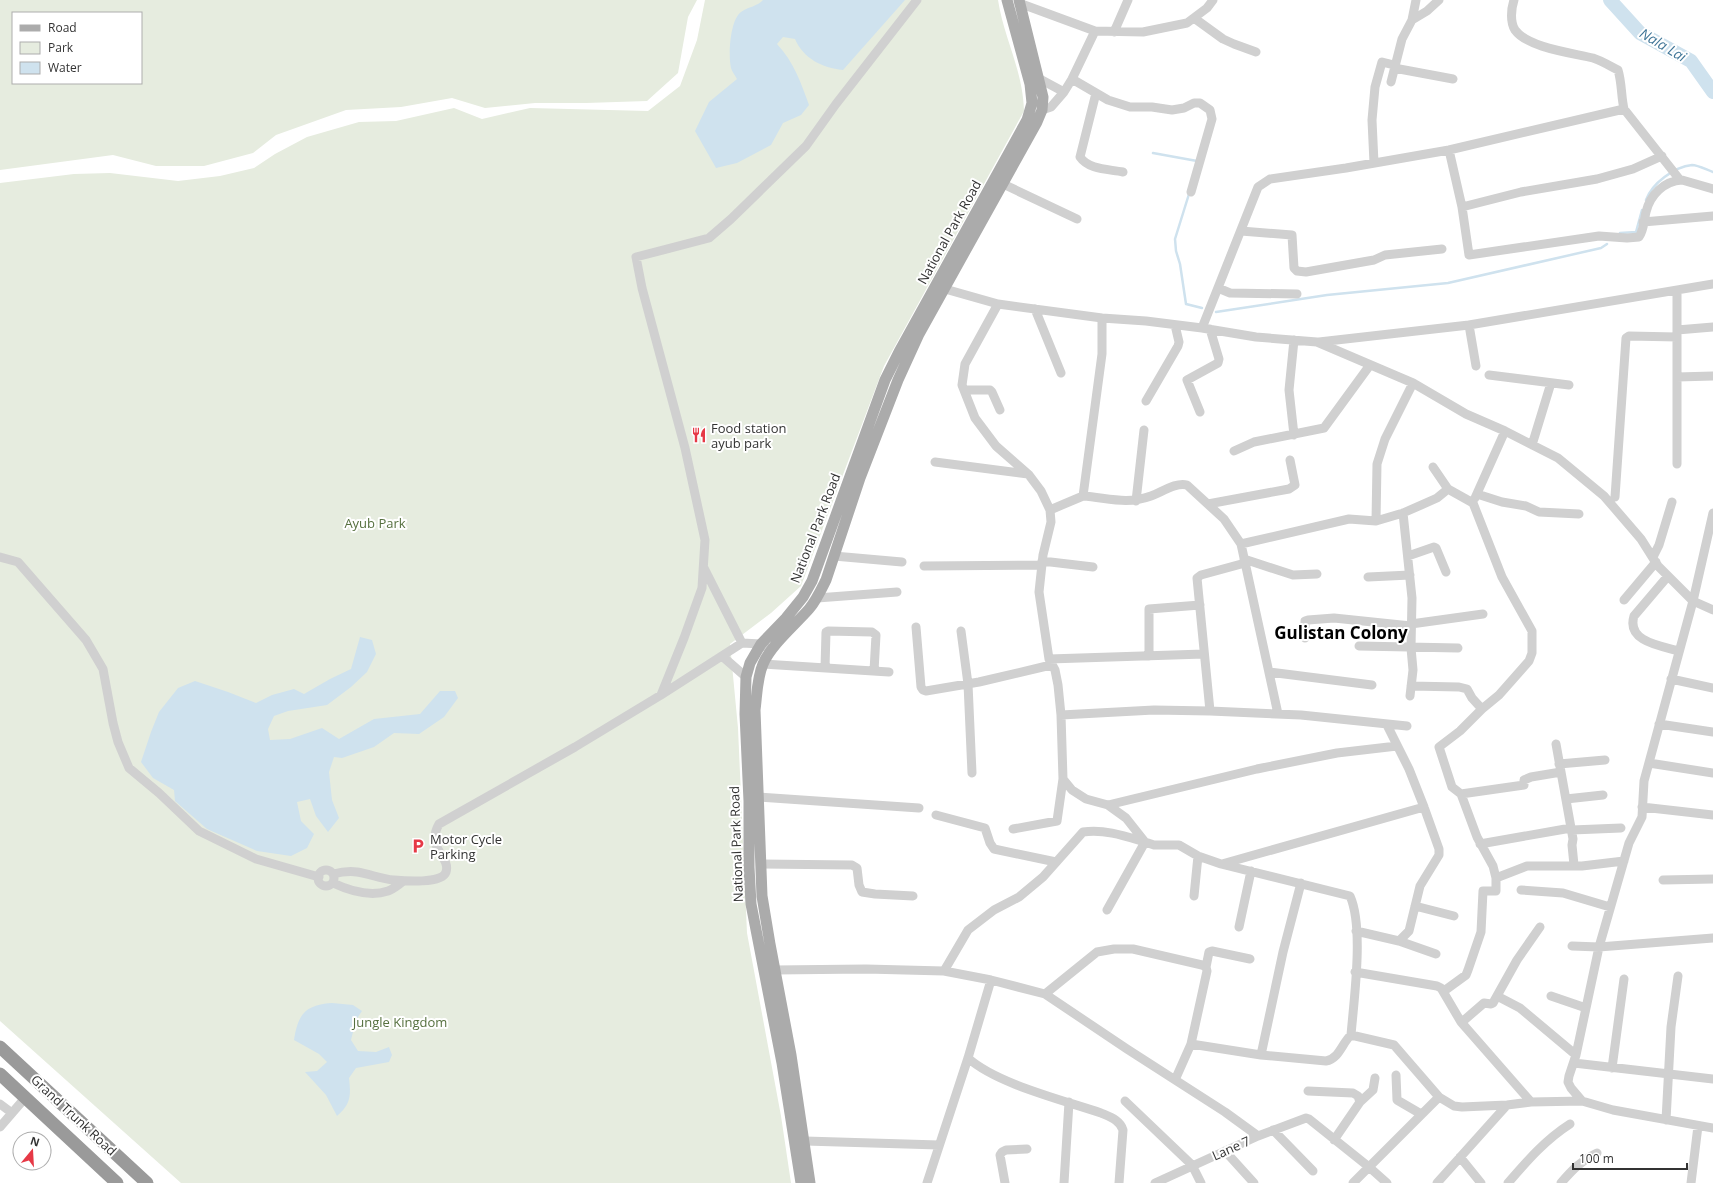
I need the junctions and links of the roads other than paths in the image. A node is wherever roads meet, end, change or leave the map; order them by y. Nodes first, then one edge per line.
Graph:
1 (916, 0) edge
2 (1007, 0) edge
3 (1128, 0) edge
4 (1212, 0) edge
5 (1416, 0) edge
6 (1439, 0) edge
7 (1514, 0) edge
8 (1019, 1) edge
9 (1194, 18) junction
10 (1412, 20) junction
11 (1095, 31) junction
12 (1114, 32) junction
13 (1256, 52) dead end
14 (1394, 66) junction
15 (1038, 78) junction
16 (1072, 79) junction
17 (1453, 79) dead end
18 (1391, 82) dead end
19 (1064, 92) junction
20 (1096, 93) junction
21 (1624, 109) junction
22 (1042, 110) junction
23 (1449, 150) junction
24 (1662, 156) junction
25 (1374, 163) junction
26 (1123, 172) dead end
27 (1675, 174) junction
28 (1003, 184) junction
29 (1713, 189) edge
30 (1191, 192) dead end
31 (990, 197) junction
32 (1462, 207) junction
33 (1713, 216) edge
34 (1077, 219) dead end
35 (1644, 222) junction
36 (1241, 231) junction
37 (1442, 249) dead end
38 (1713, 284) edge
39 (1218, 288) junction
40 (945, 289) junction
41 (1677, 290) junction
42 (1297, 294) dead end
43 (998, 304) junction
44 (1035, 309) junction
45 (1102, 318) junction
46 (1175, 325) junction
47 (1469, 325) junction
48 (1713, 327) edge
49 (1206, 329) junction
50 (1677, 334) junction
51 (1294, 340) junction
52 (1317, 342) junction
53 (1370, 365) junction
54 (1476, 366) dead end
55 (1061, 374) dead end
56 (1489, 375) dead end
57 (1713, 376) edge
58 (1677, 377) junction
59 (1413, 383) junction
60 (1551, 383) junction
61 (1568, 385) dead end
62 (964, 390) junction
63 (880, 393) junction
64 (891, 397) junction
65 (1146, 401) dead end
66 (1000, 410) dead end
67 (1200, 412) dead end
68 (1144, 430) dead end
69 (1505, 431) junction
70 (1294, 435) junction
71 (1532, 445) junction
72 (1234, 452) dead end
73 (1290, 460) dead end
74 (935, 462) dead end
75 (1677, 464) dead end
76 (1433, 467) dead end
77 (1028, 474) junction
78 (1448, 489) junction
79 (1477, 494) junction
80 (1083, 496) junction
81 (1615, 497) dead end
82 (1136, 501) junction
83 (1672, 502) dead end
84 (1473, 503) junction
85 (1208, 504) junction
86 (1050, 510) junction
87 (1403, 513) junction
88 (1713, 513) edge
89 (1579, 514) dead end
90 (1376, 521) junction
91 (1241, 544) junction
92 (834, 556) junction
93 (1408, 556) junction
94 (0, 557) edge
95 (1655, 560) junction
96 (1244, 561) junction
97 (902, 562) dead end
98 (1042, 563) junction
99 (924, 566) dead end
100 (1093, 567) dead end
101 (704, 568) junction
102 (1446, 572) dead end
103 (1317, 574) dead end
104 (1410, 575) junction
105 (1668, 576) junction
106 (1368, 577) dead end
107 (897, 592) dead end
108 (817, 598) junction
109 (1624, 600) dead end
110 (1692, 601) junction
111 (1200, 605) junction
112 (1713, 610) edge
113 (1483, 614) dead end
114 (1411, 625) junction
115 (916, 627) dead end
116 (960, 631) dead end
117 (1304, 638) dead end
118 (742, 643) junction
119 (761, 644) junction
120 (1359, 646) dead end
121 (1411, 648) junction
122 (1458, 648) dead end
123 (771, 651) junction
124 (1679, 651) junction
125 (1204, 654) junction
126 (722, 656) junction
127 (1149, 656) junction
128 (1050, 662) junction
129 (763, 664) junction
130 (825, 668) junction
131 (874, 671) junction
132 (889, 672) dead end
133 (1268, 672) junction
134 (746, 677) junction
135 (669, 678) junction
136 (1671, 679) junction
137 (678, 684) junction
138 (968, 684) junction
139 (1372, 684) dead end
140 (1411, 686) junction
141 (1713, 688) edge
142 (661, 695) junction
143 (1410, 696) dead end
144 (1482, 709) junction
145 (1210, 711) junction
146 (1278, 714) junction
147 (1061, 715) junction
148 (1387, 724) junction
149 (1659, 724) junction
150 (1407, 726) dead end
151 (1713, 732) edge
152 (1556, 744) dead end
153 (1397, 746) junction
154 (1605, 760) dead end
155 (1649, 763) junction
156 (1560, 768) junction
157 (972, 773) dead end
158 (1713, 773) edge
159 (1063, 779) junction
160 (1461, 794) junction
161 (1603, 795) dead end
162 (760, 797) junction
163 (1566, 799) junction
164 (1108, 805) junction
165 (1642, 807) junction
166 (920, 808) dead end
167 (1424, 808) junction
168 (936, 815) dead end
169 (1713, 815) edge
170 (1621, 828) dead end
171 (1013, 829) dead end
172 (1572, 829) junction
173 (1145, 842) junction
174 (1480, 844) junction
175 (1198, 856) junction
176 (1624, 860) junction
177 (1056, 862) junction
178 (762, 864) junction
179 (1221, 864) junction
180 (1574, 865) junction
181 (1251, 871) junction
182 (319, 877) junction
183 (333, 878) junction
184 (1496, 878) junction
185 (1713, 879) edge
186 (1663, 880) dead end
187 (404, 881) junction
188 (1301, 883) junction
189 (1521, 890) dead end
190 (912, 896) dead end
191 (1194, 896) dead end
192 (1415, 906) junction
193 (1610, 908) junction
194 (1107, 910) dead end
195 (1454, 916) dead end
196 (1239, 927) dead end
197 (1540, 927) dead end
198 (1356, 931) junction
199 (1713, 938) edge
200 (1399, 941) junction
201 (1572, 946) dead end
202 (1599, 947) junction
203 (1436, 954) dead end
204 (1250, 959) dead end
205 (1206, 967) junction
206 (775, 970) junction
207 (944, 971) junction
208 (1355, 972) junction
209 (1678, 976) dead end
210 (1624, 979) dead end
211 (992, 980) junction
212 (1444, 991) junction
213 (1045, 994) junction
214 (1497, 996) junction
215 (1551, 996) dead end
216 (1586, 1008) junction
217 (1462, 1022) junction
218 (1351, 1035) junction
219 (1191, 1044) junction
220 (0, 1047) edge
221 (1261, 1055) junction
222 (968, 1058) junction
223 (1575, 1059) junction
224 (1612, 1068) junction
225 (0, 1074) edge
226 (1396, 1075) dead end
227 (1668, 1075) junction
228 (1375, 1078) dead end
229 (1713, 1079) edge
230 (1175, 1080) junction
231 (1308, 1091) dead end
232 (1439, 1097) junction
233 (24, 1098) junction
234 (1126, 1101) dead end
235 (1582, 1101) junction
236 (1068, 1102) junction
237 (1360, 1102) junction
238 (1531, 1102) junction
239 (0, 1104) edge
240 (1507, 1105) junction
241 (12, 1113) junction
242 (1422, 1114) junction
243 (1666, 1120) junction
244 (1570, 1124) dead end
245 (1698, 1126) junction
246 (0, 1127) edge
247 (1713, 1128) edge
248 (1273, 1130) junction
249 (1258, 1136) junction
250 (1334, 1140) junction
251 (805, 1141) junction
252 (939, 1145) junction
253 (1027, 1149) dead end
254 (1226, 1151) junction
255 (1597, 1153) dead end
256 (1460, 1157) junction
257 (1192, 1165) junction
258 (1369, 1166) junction
259 (1313, 1171) dead end
260 (117, 1183) edge
261 (147, 1183) edge
262 (801, 1183) edge
263 (810, 1183) edge
264 (927, 1183) edge
265 (1005, 1183) edge
266 (1064, 1183) edge
267 (1119, 1183) edge
268 (1155, 1183) edge
269 (1201, 1183) edge
270 (1254, 1183) edge
271 (1353, 1183) edge
272 (1387, 1183) edge
273 (1437, 1183) edge
274 (1481, 1183) edge
275 (1508, 1183) edge
276 (1561, 1183) edge
277 (1691, 1183) edge

1 - 101 street
2 - 31 main road, National Park Road
3 - 12 street
4 - 9 street
5 - 10 street
6 - 10 street
7 - 21 street
8 - 11 street
8 - 15 main road, National Park Road
9 - 12 street
9 - 13 street
10 - 14 street
11 - 12 street
11 - 16 street
14 - 17 street
14 - 18 street
14 - 25 street
15 - 19 street
15 - 22 main road, National Park Road
16 - 19 street
16 - 20 street
19 - 22 street
20 - 26 street
20 - 30 street
21 - 23 street
21 - 24 street
22 - 28 main road, National Park Road
23 - 25 street
23 - 32 street
24 - 27 street
24 - 32 street
25 - 36 street
27 - 29 street
27 - 35 street
28 - 31 main road, National Park Road
28 - 34 street
31 - 40 main road, National Park Road
31 - 63 main road, National Park Road
32 - 35 street
33 - 35 street
36 - 37 street
36 - 39 street
38 - 41 street
39 - 42 street
39 - 49 street
40 - 43 street
40 - 64 main road, National Park Road
41 - 47 street
41 - 50 street
43 - 44 street
43 - 62 street
44 - 45 street
44 - 55 street
45 - 46 street
45 - 80 street
46 - 49 street
46 - 65 street
47 - 52 street
47 - 54 street
48 - 50 street
49 - 51 street
49 - 67 street
50 - 58 street
50 - 81 street
51 - 52 street
51 - 70 street
52 - 53 street
53 - 59 street
53 - 70 street
56 - 60 street
57 - 58 street
58 - 75 street
59 - 69 street
59 - 90 street
60 - 61 street
60 - 71 street
62 - 66 street
62 - 77 street
63 - 64 main road
63 - 119 main road, National Park Road
64 - 92 main road, National Park Road
68 - 82 street
69 - 71 street
69 - 79 street
70 - 72 street
71 - 95 street
73 - 85 street
74 - 77 street
76 - 78 street
77 - 86 street
78 - 84 street
78 - 87 street
79 - 84 street
79 - 89 street
80 - 82 street
80 - 86 street
82 - 85 street
83 - 95 street
84 - 144 street
85 - 91 street
86 - 98 street
87 - 90 street
87 - 93 street
88 - 110 street
90 - 91 street
91 - 96 street
92 - 97 street
92 - 108 main road, National Park Road
93 - 102 street
93 - 104 street
94 - 182 street
95 - 105 street
95 - 109 street
96 - 103 street
96 - 111 street
96 - 133 street
98 - 99 street
98 - 100 street
98 - 128 street
101 - 118 street
101 - 135 street
104 - 106 street
104 - 114 street
105 - 110 street
105 - 124 street
107 - 108 street
108 - 123 main road, National Park Road
110 - 112 street
110 - 124 street
111 - 125 street
111 - 127 street
113 - 114 street
114 - 117 street
114 - 121 street
115 - 138 street
116 - 138 street
118 - 119 street
118 - 126 street
119 - 123 street
119 - 134 main road, National Park Road
120 - 121 street
121 - 122 street
121 - 140 street
123 - 129 main road, National Park Road
124 - 136 street
125 - 127 street
125 - 145 street
126 - 134 street
126 - 137 street
127 - 128 street
128 - 138 street
128 - 147 street
129 - 130 street
129 - 162 main road, National Park Road
130 - 131 street
130 - 131 street
131 - 132 street
133 - 139 street
133 - 146 street
134 - 262 main road, National Park Road
135 - 137 street
135 - 142 street
136 - 141 street
136 - 149 street
137 - 142 street
138 - 157 street
140 - 143 street
140 - 144 street
142 - 187 street
144 - 160 street
145 - 146 street
145 - 147 street
146 - 148 street
147 - 159 street
148 - 150 street
148 - 153 street
149 - 151 street
149 - 155 street
152 - 156 street
153 - 164 street
153 - 167 street
154 - 156 street
155 - 158 street
155 - 165 street
156 - 160 street
156 - 163 street
159 - 164 street
159 - 171 street
160 - 174 street
161 - 163 street
162 - 166 street
162 - 178 main road, National Park Road
163 - 172 street
164 - 173 street
165 - 169 street
165 - 176 street
167 - 179 street
167 - 192 street
168 - 177 street
170 - 172 street
172 - 174 street
172 - 180 street
173 - 175 street
173 - 177 street
173 - 194 street
174 - 184 street
175 - 179 street
175 - 191 street
176 - 180 street
176 - 193 street
177 - 207 street
178 - 190 street
178 - 206 main road, National Park Road
179 - 181 street
180 - 184 street
181 - 188 street
181 - 196 street
182 - 183 street
182 - 183 street
183 - 187 street
183 - 187 street
184 - 212 street
185 - 186 street
188 - 198 street
188 - 221 street
189 - 193 street
192 - 195 street
192 - 200 street
193 - 202 street
197 - 214 street
198 - 200 street
198 - 208 street
199 - 202 street
200 - 203 street
201 - 202 street
202 - 216 street
204 - 205 street
205 - 213 street
205 - 219 street
206 - 207 street
206 - 251 main road, National Park Road
207 - 211 street
208 - 212 street
208 - 218 street
209 - 227 street
210 - 224 street
211 - 213 street
211 - 222 street
212 - 217 street
213 - 230 street
214 - 217 street
214 - 223 street
215 - 216 street
216 - 223 street
217 - 238 street
218 - 221 street
218 - 232 street
219 - 221 street
219 - 230 street
220 - 261 highway, Grand Trunk Road
222 - 236 street
222 - 252 street
223 - 224 street
223 - 235 street
224 - 227 street
225 - 233 highway, Grand Trunk Road
226 - 242 street
227 - 229 street
227 - 243 street
228 - 237 street
230 - 249 street
231 - 237 street
232 - 240 street
232 - 242 street
233 - 241 street
233 - 260 highway, Grand Trunk Road
234 - 257 street
235 - 238 street
235 - 243 street
236 - 266 street
236 - 267 street
237 - 250 street
238 - 240 street
239 - 241 street
240 - 256 street
241 - 246 street
242 - 258 street
243 - 245 street
244 - 275 street
245 - 247 street
245 - 277 street
248 - 249 street, Lane 7
248 - 250 street, Lane 7
248 - 259 street
249 - 254 street, Lane 7
250 - 258 street
251 - 252 street
251 - 263 main road, National Park Road
252 - 264 street
253 - 265 street
254 - 257 street, Lane 7
254 - 270 street
255 - 276 street
256 - 273 street
256 - 274 street
257 - 268 street, Lane 7
257 - 269 street
258 - 271 street
258 - 272 street

